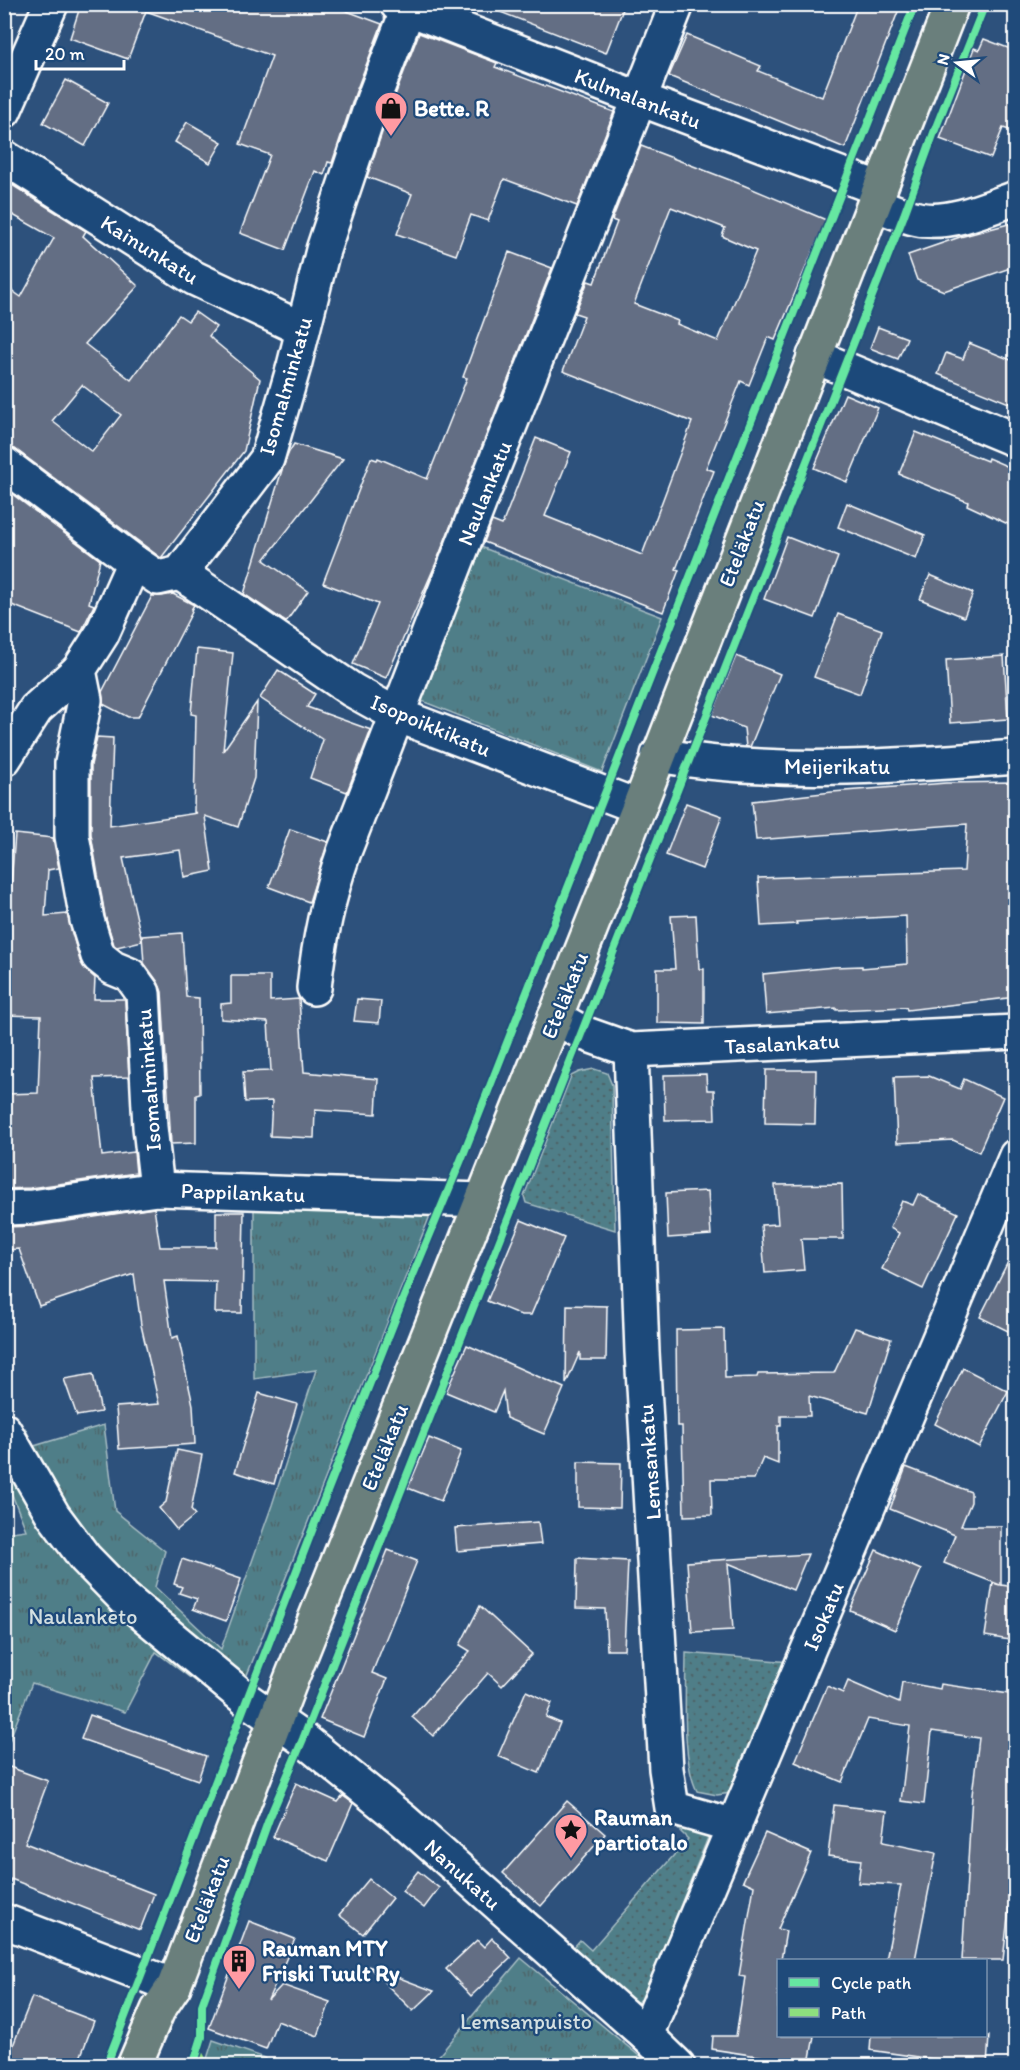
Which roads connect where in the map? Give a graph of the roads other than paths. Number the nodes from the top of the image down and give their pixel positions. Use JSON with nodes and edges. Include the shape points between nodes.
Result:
{"nodes":[{"id":1,"x":51,"y":4,"type":"edge"},
{"id":2,"x":677,"y":4,"type":"edge"},
{"id":3,"x":952,"y":4,"type":"edge"},
{"id":4,"x":403,"y":7,"type":"edge"},
{"id":5,"x":640,"y":99,"type":"junction"},
{"id":6,"x":4,"y":111,"type":"edge"},
{"id":7,"x":4,"y":157,"type":"edge"},
{"id":8,"x":877,"y":196,"type":"junction"},
{"id":9,"x":1016,"y":198,"type":"edge"},
{"id":10,"x":302,"y":329,"type":"junction"},
{"id":11,"x":814,"y":356,"type":"junction"},
{"id":12,"x":1016,"y":440,"type":"edge"},
{"id":13,"x":4,"y":464,"type":"edge"},
{"id":14,"x":134,"y":562,"type":"junction"},
{"id":15,"x":180,"y":573,"type":"junction"},
{"id":16,"x":79,"y":670,"type":"junction"},
{"id":17,"x":397,"y":716,"type":"junction"},
{"id":18,"x":658,"y":755,"type":"junction"},
{"id":19,"x":1016,"y":757,"type":"edge"},
{"id":20,"x":4,"y":759,"type":"edge"},
{"id":21,"x":639,"y":807,"type":"junction"},
{"id":22,"x":315,"y":988,"type":"dead end"},
{"id":23,"x":555,"y":1017,"type":"junction"},
{"id":24,"x":1016,"y":1032,"type":"edge"},
{"id":25,"x":631,"y":1050,"type":"junction"},
{"id":26,"x":1016,"y":1156,"type":"edge"},
{"id":27,"x":157,"y":1189,"type":"junction"},
{"id":28,"x":1009,"y":1195,"type":"edge"},
{"id":29,"x":482,"y":1200,"type":"junction"},
{"id":30,"x":4,"y":1208,"type":"edge"},
{"id":31,"x":4,"y":1430,"type":"edge"},
{"id":32,"x":275,"y":1720,"type":"junction"},
{"id":33,"x":735,"y":1826,"type":"junction"},
{"id":34,"x":4,"y":1921,"type":"edge"},
{"id":35,"x":174,"y":1986,"type":"junction"},
{"id":36,"x":646,"y":2035,"type":"junction"},
{"id":37,"x":134,"y":2066,"type":"edge"},
{"id":38,"x":159,"y":2066,"type":"edge"},
{"id":39,"x":678,"y":2066,"type":"edge"}],
"edges":[{"from":1,"to":6,"type":"street"},
{"from":2,"to":5,"type":"street","name":"Naulankatu"},
{"from":3,"to":8,"type":"main road","name":"Eteläkatu"},
{"from":4,"to":5,"type":"street","name":"Kulmalankatu"},
{"from":4,"to":10,"type":"street","name":"Isomalminkatu","via":[[323,250]]},
{"from":5,"to":8,"type":"street","name":"Kulmalankatu"},
{"from":5,"to":17,"type":"street","name":"Naulankatu"},
{"from":7,"to":10,"type":"street","name":"Kainunkatu","via":[[194,278]]},
{"from":8,"to":9,"type":"street","name":"Kulmalankatu","via":[[923,220],[965,215]]},
{"from":8,"to":11,"type":"main road","name":"Eteläkatu"},
{"from":10,"to":15,"type":"street","name":"Isomalminkatu","via":[[267,459]]},
{"from":11,"to":12,"type":"street"},
{"from":11,"to":18,"type":"main road","name":"Eteläkatu"},
{"from":13,"to":14,"type":"street"},
{"from":14,"to":15,"type":"street","via":[[158,578]]},
{"from":14,"to":16,"type":"street","via":[[102,634]]},
{"from":15,"to":17,"type":"street","name":"Isopoikkikatu","via":[[351,690]]},
{"from":16,"to":20,"type":"street","via":[[36,709]]},
{"from":16,"to":27,"type":"street","name":"Isomalminkatu","via":[[85,700],[72,763],[72,836],[87,920],[98,956],[130,975],[142,993]]},
{"from":17,"to":21,"type":"street","name":"Isopoikkikatu"},
{"from":17,"to":22,"type":"street","name":"Naulankatu","via":[[330,891]]},
{"from":18,"to":19,"type":"street","name":"Meijerikatu","via":[[745,766],[893,766]]},
{"from":18,"to":21,"type":"main road","name":"Eteläkatu"},
{"from":21,"to":23,"type":"main road","name":"Eteläkatu"},
{"from":23,"to":25,"type":"street","name":"Tasalankatu","via":[[583,1033]]},
{"from":23,"to":29,"type":"main road","name":"Eteläkatu"},
{"from":24,"to":25,"type":"street","name":"Tasalankatu"},
{"from":25,"to":33,"type":"street","name":"Lemsankatu","via":[[642,1352],[666,1769],[672,1808]]},
{"from":26,"to":28,"type":"street","name":"Isokatu"},
{"from":27,"to":29,"type":"street","name":"Pappilankatu"},
{"from":27,"to":30,"type":"street","name":"Pappilankatu"},
{"from":28,"to":33,"type":"street","name":"Isokatu"},
{"from":29,"to":32,"type":"main road","name":"Eteläkatu"},
{"from":31,"to":32,"type":"street","name":"Nanukatu","via":[[53,1515],[85,1558],[172,1640]]},
{"from":32,"to":35,"type":"main road","name":"Eteläkatu"},
{"from":32,"to":36,"type":"street","name":"Nanukatu","via":[[403,1820]]},
{"from":33,"to":36,"type":"street","name":"Isokatu"},
{"from":34,"to":35,"type":"street"},
{"from":35,"to":37,"type":"main road","name":"Eteläkatu","via":[[158,2010]]},
{"from":35,"to":38,"type":"main road","name":"Eteläkatu","via":[[172,2013]]},
{"from":36,"to":39,"type":"street"}]}
